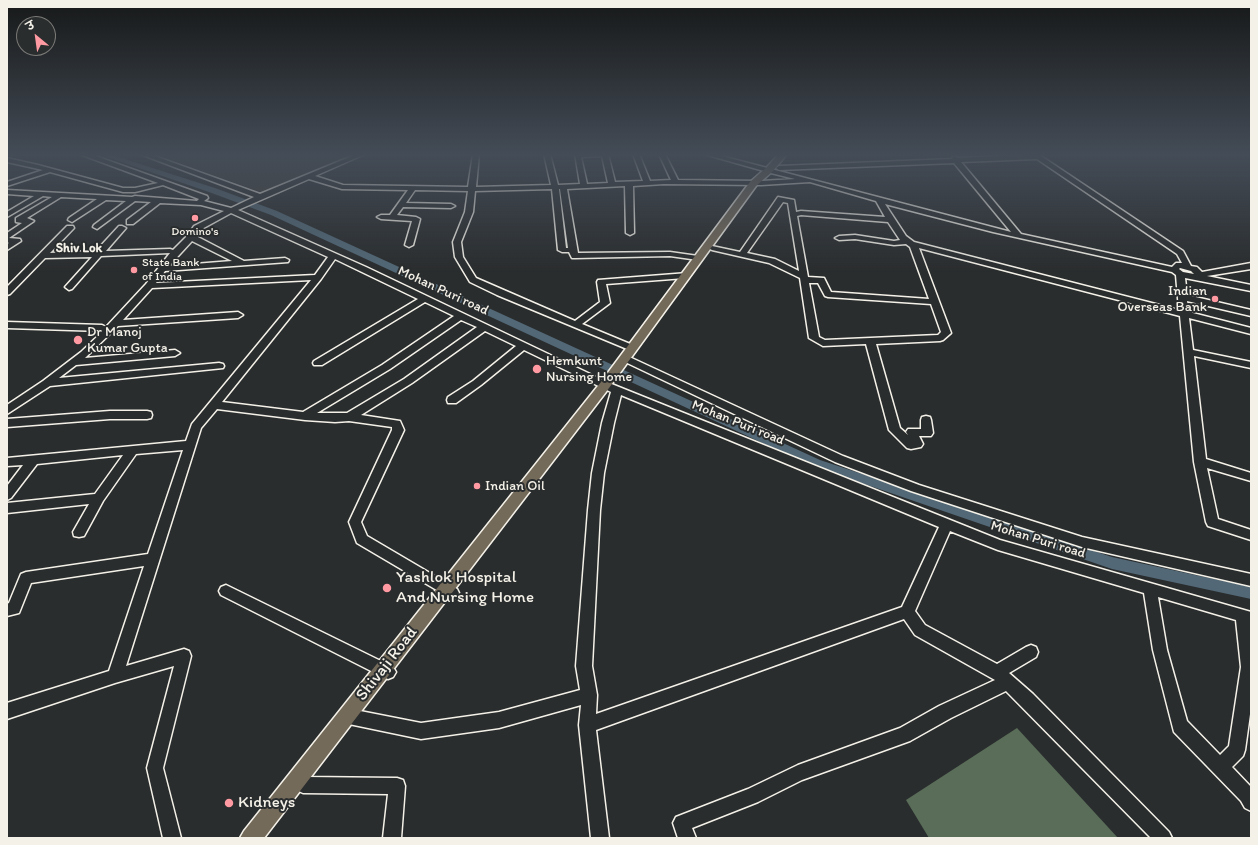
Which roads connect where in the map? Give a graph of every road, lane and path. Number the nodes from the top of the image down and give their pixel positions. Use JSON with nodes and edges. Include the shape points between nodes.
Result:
{"nodes":[{"id":1,"x":23,"y":193,"type":"edge"},
{"id":2,"x":143,"y":193,"type":"edge"},
{"id":3,"x":192,"y":193,"type":"edge"},
{"id":4,"x":242,"y":193,"type":"edge"},
{"id":5,"x":270,"y":193,"type":"edge"},
{"id":6,"x":410,"y":193,"type":"edge"},
{"id":7,"x":471,"y":193,"type":"edge"},
{"id":8,"x":556,"y":193,"type":"edge"},
{"id":9,"x":564,"y":193,"type":"edge"},
{"id":10,"x":629,"y":193,"type":"edge"},
{"id":11,"x":749,"y":193,"type":"edge"},
{"id":12,"x":750,"y":193,"type":"edge"},
{"id":13,"x":857,"y":193,"type":"edge"},
{"id":14,"x":984,"y":193,"type":"edge"},
{"id":15,"x":1092,"y":193,"type":"edge"},
{"id":16,"x":42,"y":194,"type":"junction"},
{"id":17,"x":60,"y":195,"type":"junction"},
{"id":18,"x":104,"y":198,"type":"junction"},
{"id":19,"x":132,"y":199,"type":"junction"},
{"id":20,"x":256,"y":199,"type":"junction"},
{"id":21,"x":880,"y":200,"type":"junction"},
{"id":22,"x":158,"y":201,"type":"junction"},
{"id":23,"x":402,"y":204,"type":"junction"},
{"id":24,"x":451,"y":206,"type":"dead end"},
{"id":25,"x":231,"y":210,"type":"junction"},
{"id":26,"x":202,"y":211,"type":"junction"},
{"id":27,"x":7,"y":215,"type":"edge"},
{"id":28,"x":794,"y":215,"type":"junction"},
{"id":29,"x":381,"y":217,"type":"dead end"},
{"id":30,"x":392,"y":218,"type":"junction"},
{"id":31,"x":72,"y":220,"type":"dead end"},
{"id":32,"x":890,"y":220,"type":"junction"},
{"id":33,"x":130,"y":222,"type":"dead end"},
{"id":34,"x":97,"y":226,"type":"dead end"},
{"id":35,"x":70,"y":228,"type":"dead end"},
{"id":36,"x":122,"y":228,"type":"dead end"},
{"id":37,"x":630,"y":233,"type":"dead end"},
{"id":38,"x":192,"y":235,"type":"junction"},
{"id":39,"x":7,"y":236,"type":"edge"},
{"id":40,"x":1019,"y":236,"type":"junction"},
{"id":41,"x":839,"y":238,"type":"dead end"},
{"id":42,"x":7,"y":240,"type":"edge"},
{"id":43,"x":909,"y":242,"type":"junction"},
{"id":44,"x":408,"y":245,"type":"dead end"},
{"id":45,"x":7,"y":248,"type":"edge"},
{"id":46,"x":712,"y":248,"type":"junction"},
{"id":47,"x":572,"y":250,"type":"junction"},
{"id":48,"x":170,"y":251,"type":"junction"},
{"id":49,"x":99,"y":254,"type":"junction"},
{"id":50,"x":742,"y":255,"type":"junction"},
{"id":51,"x":44,"y":256,"type":"junction"},
{"id":52,"x":333,"y":256,"type":"junction"},
{"id":53,"x":698,"y":258,"type":"junction"},
{"id":54,"x":285,"y":260,"type":"dead end"},
{"id":55,"x":242,"y":263,"type":"junction"},
{"id":56,"x":1251,"y":266,"type":"edge"},
{"id":57,"x":1188,"y":267,"type":"junction"},
{"id":58,"x":163,"y":269,"type":"junction"},
{"id":59,"x":1178,"y":272,"type":"junction"},
{"id":60,"x":685,"y":275,"type":"junction"},
{"id":61,"x":1199,"y":276,"type":"junction"},
{"id":62,"x":318,"y":278,"type":"junction"},
{"id":63,"x":804,"y":278,"type":"junction"},
{"id":64,"x":149,"y":286,"type":"junction"},
{"id":65,"x":70,"y":287,"type":"dead end"},
{"id":66,"x":1251,"y":288,"type":"edge"},
{"id":67,"x":7,"y":292,"type":"edge"},
{"id":68,"x":1183,"y":297,"type":"junction"},
{"id":69,"x":424,"y":299,"type":"junction"},
{"id":70,"x":935,"y":302,"type":"junction"},
{"id":71,"x":1251,"y":313,"type":"edge"},
{"id":72,"x":1185,"y":314,"type":"junction"},
{"id":73,"x":238,"y":315,"type":"dead end"},
{"id":74,"x":460,"y":316,"type":"junction"},
{"id":75,"x":655,"y":320,"type":"junction"},
{"id":76,"x":116,"y":323,"type":"junction"},
{"id":77,"x":576,"y":324,"type":"junction"},
{"id":78,"x":7,"y":325,"type":"edge"},
{"id":79,"x":484,"y":327,"type":"junction"},
{"id":80,"x":102,"y":328,"type":"junction"},
{"id":81,"x":1251,"y":331,"type":"edge"},
{"id":82,"x":870,"y":341,"type":"junction"},
{"id":83,"x":523,"y":346,"type":"junction"},
{"id":84,"x":632,"y":348,"type":"junction"},
{"id":85,"x":1189,"y":352,"type":"junction"},
{"id":86,"x":175,"y":353,"type":"dead end"},
{"id":87,"x":626,"y":360,"type":"junction"},
{"id":88,"x":73,"y":362,"type":"junction"},
{"id":89,"x":318,"y":363,"type":"dead end"},
{"id":90,"x":1251,"y":365,"type":"edge"},
{"id":91,"x":219,"y":366,"type":"dead end"},
{"id":92,"x":47,"y":383,"type":"junction"},
{"id":93,"x":612,"y":384,"type":"junction"},
{"id":94,"x":452,"y":400,"type":"dead end"},
{"id":95,"x":7,"y":402,"type":"edge"},
{"id":96,"x":216,"y":405,"type":"junction"},
{"id":97,"x":7,"y":410,"type":"edge"},
{"id":98,"x":147,"y":415,"type":"dead end"},
{"id":99,"x":306,"y":416,"type":"junction"},
{"id":100,"x":349,"y":417,"type":"junction"},
{"id":101,"x":926,"y":420,"type":"dead end"},
{"id":102,"x":7,"y":423,"type":"edge"},
{"id":103,"x":192,"y":445,"type":"junction"},
{"id":104,"x":133,"y":450,"type":"junction"},
{"id":105,"x":33,"y":460,"type":"junction"},
{"id":106,"x":7,"y":462,"type":"edge"},
{"id":107,"x":1200,"y":462,"type":"junction"},
{"id":108,"x":1251,"y":477,"type":"edge"},
{"id":109,"x":7,"y":495,"type":"edge"},
{"id":110,"x":99,"y":498,"type":"junction"},
{"id":111,"x":7,"y":508,"type":"edge"},
{"id":112,"x":947,"y":524,"type":"junction"},
{"id":113,"x":79,"y":532,"type":"dead end"},
{"id":114,"x":1251,"y":535,"type":"edge"},
{"id":115,"x":153,"y":559,"type":"junction"},
{"id":116,"x":1251,"y":580,"type":"edge"},
{"id":117,"x":1150,"y":589,"type":"junction"},
{"id":118,"x":226,"y":591,"type":"dead end"},
{"id":119,"x":448,"y":591,"type":"junction"},
{"id":120,"x":7,"y":610,"type":"edge"},
{"id":121,"x":907,"y":612,"type":"junction"},
{"id":122,"x":1246,"y":617,"type":"edge"},
{"id":123,"x":1031,"y":652,"type":"dead end"},
{"id":124,"x":387,"y":671,"type":"junction"},
{"id":125,"x":115,"y":676,"type":"junction"},
{"id":126,"x":1003,"y":677,"type":"junction"},
{"id":127,"x":589,"y":695,"type":"junction"},
{"id":128,"x":7,"y":711,"type":"edge"},
{"id":129,"x":355,"y":718,"type":"junction"},
{"id":130,"x":587,"y":725,"type":"junction"},
{"id":131,"x":1220,"y":767,"type":"junction"},
{"id":132,"x":299,"y":783,"type":"junction"},
{"id":133,"x":1251,"y":802,"type":"edge"},
{"id":134,"x":172,"y":838,"type":"edge"},
{"id":135,"x":251,"y":838,"type":"edge"},
{"id":136,"x":263,"y":838,"type":"edge"},
{"id":137,"x":392,"y":838,"type":"edge"},
{"id":138,"x":600,"y":838,"type":"edge"},
{"id":139,"x":687,"y":838,"type":"edge"},
{"id":140,"x":1163,"y":838,"type":"edge"}],
"edges":[{"from":1,"to":16,"type":"street","name":"Mohan Puri road"},
{"from":2,"to":19,"type":"street"},
{"from":3,"to":26,"type":"street","via":[[204,198]]},
{"from":4,"to":20,"type":"street"},
{"from":5,"to":20,"type":"street"},
{"from":6,"to":23,"type":"street"},
{"from":7,"to":77,"type":"street","via":[[469,212],[457,242],[459,257],[473,280]]},
{"from":8,"to":47,"type":"street","via":[[562,250]]},
{"from":9,"to":47,"type":"street"},
{"from":10,"to":37,"type":"street"},
{"from":11,"to":53,"type":"main road"},
{"from":12,"to":46,"type":"main road"},
{"from":13,"to":21,"type":"street"},
{"from":14,"to":40,"type":"street"},
{"from":15,"to":57,"type":"street","via":[[1180,253]]},
{"from":16,"to":17,"type":"street","name":"Mohan Puri road"},
{"from":16,"to":27,"type":"street"},
{"from":17,"to":18,"type":"street","name":"Mohan Puri road"},
{"from":17,"to":39,"type":"street","via":[[19,220],[30,221]]},
{"from":18,"to":19,"type":"street","name":"Mohan Puri road"},
{"from":18,"to":31,"type":"street"},
{"from":19,"to":22,"type":"street","name":"Mohan Puri road"},
{"from":19,"to":34,"type":"street"},
{"from":20,"to":25,"type":"street"},
{"from":21,"to":32,"type":"street"},
{"from":21,"to":40,"type":"street"},
{"from":22,"to":26,"type":"street","name":"Mohan Puri road"},
{"from":22,"to":33,"type":"street"},
{"from":23,"to":24,"type":"street"},
{"from":23,"to":30,"type":"street"},
{"from":25,"to":26,"type":"street"},
{"from":25,"to":26,"type":"street","name":"Mohan Puri road"},
{"from":25,"to":52,"type":"street","name":"Mohan Puri road"},
{"from":26,"to":38,"type":"street"},
{"from":28,"to":32,"type":"street","via":[[801,213]]},
{"from":28,"to":50,"type":"street","via":[[791,202],[781,199]]},
{"from":28,"to":63,"type":"street"},
{"from":29,"to":30,"type":"street"},
{"from":30,"to":44,"type":"street","via":[[416,219]]},
{"from":32,"to":43,"type":"street"},
{"from":35,"to":51,"type":"street"},
{"from":36,"to":49,"type":"street"},
{"from":38,"to":48,"type":"street","via":[[184,236]]},
{"from":38,"to":55,"type":"street"},
{"from":38,"to":58,"type":"street"},
{"from":40,"to":59,"type":"street"},
{"from":41,"to":43,"type":"street"},
{"from":42,"to":45,"type":"street","via":[[17,241]]},
{"from":43,"to":70,"type":"street","via":[[914,246]]},
{"from":43,"to":72,"type":"street"},
{"from":46,"to":50,"type":"street"},
{"from":46,"to":75,"type":"main road"},
{"from":47,"to":53,"type":"street","via":[[575,256],[670,254]]},
{"from":48,"to":49,"type":"street"},
{"from":48,"to":80,"type":"street"},
{"from":49,"to":51,"type":"street"},
{"from":49,"to":65,"type":"street"},
{"from":50,"to":63,"type":"street","via":[[772,261]]},
{"from":51,"to":67,"type":"street"},
{"from":52,"to":62,"type":"street"},
{"from":52,"to":69,"type":"street","name":"Mohan Puri road"},
{"from":53,"to":60,"type":"main road"},
{"from":54,"to":55,"type":"street"},
{"from":55,"to":58,"type":"street"},
{"from":56,"to":61,"type":"street"},
{"from":57,"to":59,"type":"street","via":[[1176,266],[1174,268]]},
{"from":57,"to":61,"type":"street","via":[[1197,270]]},
{"from":58,"to":64,"type":"street"},
{"from":59,"to":61,"type":"street","via":[[1189,277]]},
{"from":59,"to":68,"type":"street"},
{"from":60,"to":75,"type":"main road"},
{"from":60,"to":77,"type":"street","via":[[602,282],[606,303]]},
{"from":61,"to":66,"type":"street"},
{"from":62,"to":64,"type":"street"},
{"from":62,"to":96,"type":"street","via":[[248,361]]},
{"from":63,"to":70,"type":"street","via":[[821,280],[828,294]]},
{"from":63,"to":82,"type":"street","via":[[814,338],[823,343]]},
{"from":64,"to":76,"type":"street"},
{"from":68,"to":71,"type":"street"},
{"from":68,"to":72,"type":"street"},
{"from":69,"to":74,"type":"street","name":"Mohan Puri road"},
{"from":69,"to":89,"type":"street"},
{"from":70,"to":82,"type":"street","via":[[946,333],[940,338]]},
{"from":72,"to":81,"type":"street"},
{"from":72,"to":85,"type":"street"},
{"from":73,"to":76,"type":"street"},
{"from":74,"to":79,"type":"street","name":"Mohan Puri road"},
{"from":74,"to":99,"type":"street","via":[[386,368]]},
{"from":75,"to":84,"type":"main road"},
{"from":75,"to":87,"type":"main road"},
{"from":76,"to":88,"type":"street"},
{"from":77,"to":84,"type":"street"},
{"from":78,"to":80,"type":"street"},
{"from":79,"to":83,"type":"street","name":"Mohan Puri road"},
{"from":79,"to":100,"type":"street","via":[[408,381]]},
{"from":80,"to":95,"type":"street","via":[[79,350]]},
{"from":82,"to":101,"type":"street","via":[[895,430],[911,445],[917,444],[912,432],[928,433]]},
{"from":83,"to":93,"type":"street","name":"Mohan Puri road"},
{"from":83,"to":94,"type":"street"},
{"from":84,"to":87,"type":"main road"},
{"from":85,"to":90,"type":"street"},
{"from":85,"to":107,"type":"street"},
{"from":86,"to":88,"type":"street"},
{"from":87,"to":93,"type":"main road"},
{"from":87,"to":116,"type":"street","via":[[839,459],[915,488],[1082,542]]},
{"from":88,"to":92,"type":"street"},
{"from":91,"to":92,"type":"street"},
{"from":92,"to":97,"type":"street"},
{"from":93,"to":112,"type":"street","name":"Mohan Puri road"},
{"from":93,"to":119,"type":"main road"},
{"from":93,"to":127,"type":"street","via":[[594,510],[584,666]]},
{"from":96,"to":99,"type":"street"},
{"from":96,"to":103,"type":"street","via":[[196,427]]},
{"from":98,"to":102,"type":"street","via":[[110,415]]},
{"from":99,"to":100,"type":"street"},
{"from":100,"to":119,"type":"street","via":[[396,424],[398,430],[355,522],[362,539]]},
{"from":103,"to":104,"type":"street"},
{"from":103,"to":115,"type":"street"},
{"from":104,"to":105,"type":"street"},
{"from":104,"to":110,"type":"street"},
{"from":105,"to":106,"type":"street"},
{"from":105,"to":109,"type":"street"},
{"from":107,"to":108,"type":"street"},
{"from":107,"to":114,"type":"street","via":[[1212,522]]},
{"from":110,"to":111,"type":"street"},
{"from":110,"to":113,"type":"street"},
{"from":112,"to":117,"type":"street","name":"Mohan Puri road","via":[[998,545]]},
{"from":112,"to":121,"type":"street"},
{"from":115,"to":120,"type":"street","via":[[26,578],[14,609]]},
{"from":115,"to":125,"type":"street"},
{"from":117,"to":122,"type":"street","name":"Mohan Puri road"},
{"from":117,"to":131,"type":"street","via":[[1160,650],[1180,726]]},
{"from":118,"to":124,"type":"street"},
{"from":119,"to":124,"type":"main road"},
{"from":121,"to":126,"type":"street","via":[[920,630]]},
{"from":121,"to":130,"type":"street"},
{"from":122,"to":131,"type":"street","via":[[1249,667],[1237,750]]},
{"from":123,"to":126,"type":"street"},
{"from":124,"to":129,"type":"main road"},
{"from":124,"to":132,"type":"main road","name":"Shivaji Road"},
{"from":125,"to":128,"type":"street"},
{"from":125,"to":134,"type":"street","via":[[184,656],[155,768]]},
{"from":126,"to":139,"type":"street","via":[[904,735],[798,773],[752,796],[682,824]]},
{"from":126,"to":140,"type":"street"},
{"from":127,"to":129,"type":"street","via":[[498,720],[421,732]]},
{"from":127,"to":130,"type":"street"},
{"from":129,"to":132,"type":"main road"},
{"from":130,"to":138,"type":"street"},
{"from":131,"to":133,"type":"street"},
{"from":132,"to":135,"type":"main road","name":"Shivaji Road"},
{"from":132,"to":136,"type":"main road"},
{"from":132,"to":137,"type":"street","via":[[397,786]]}]}
